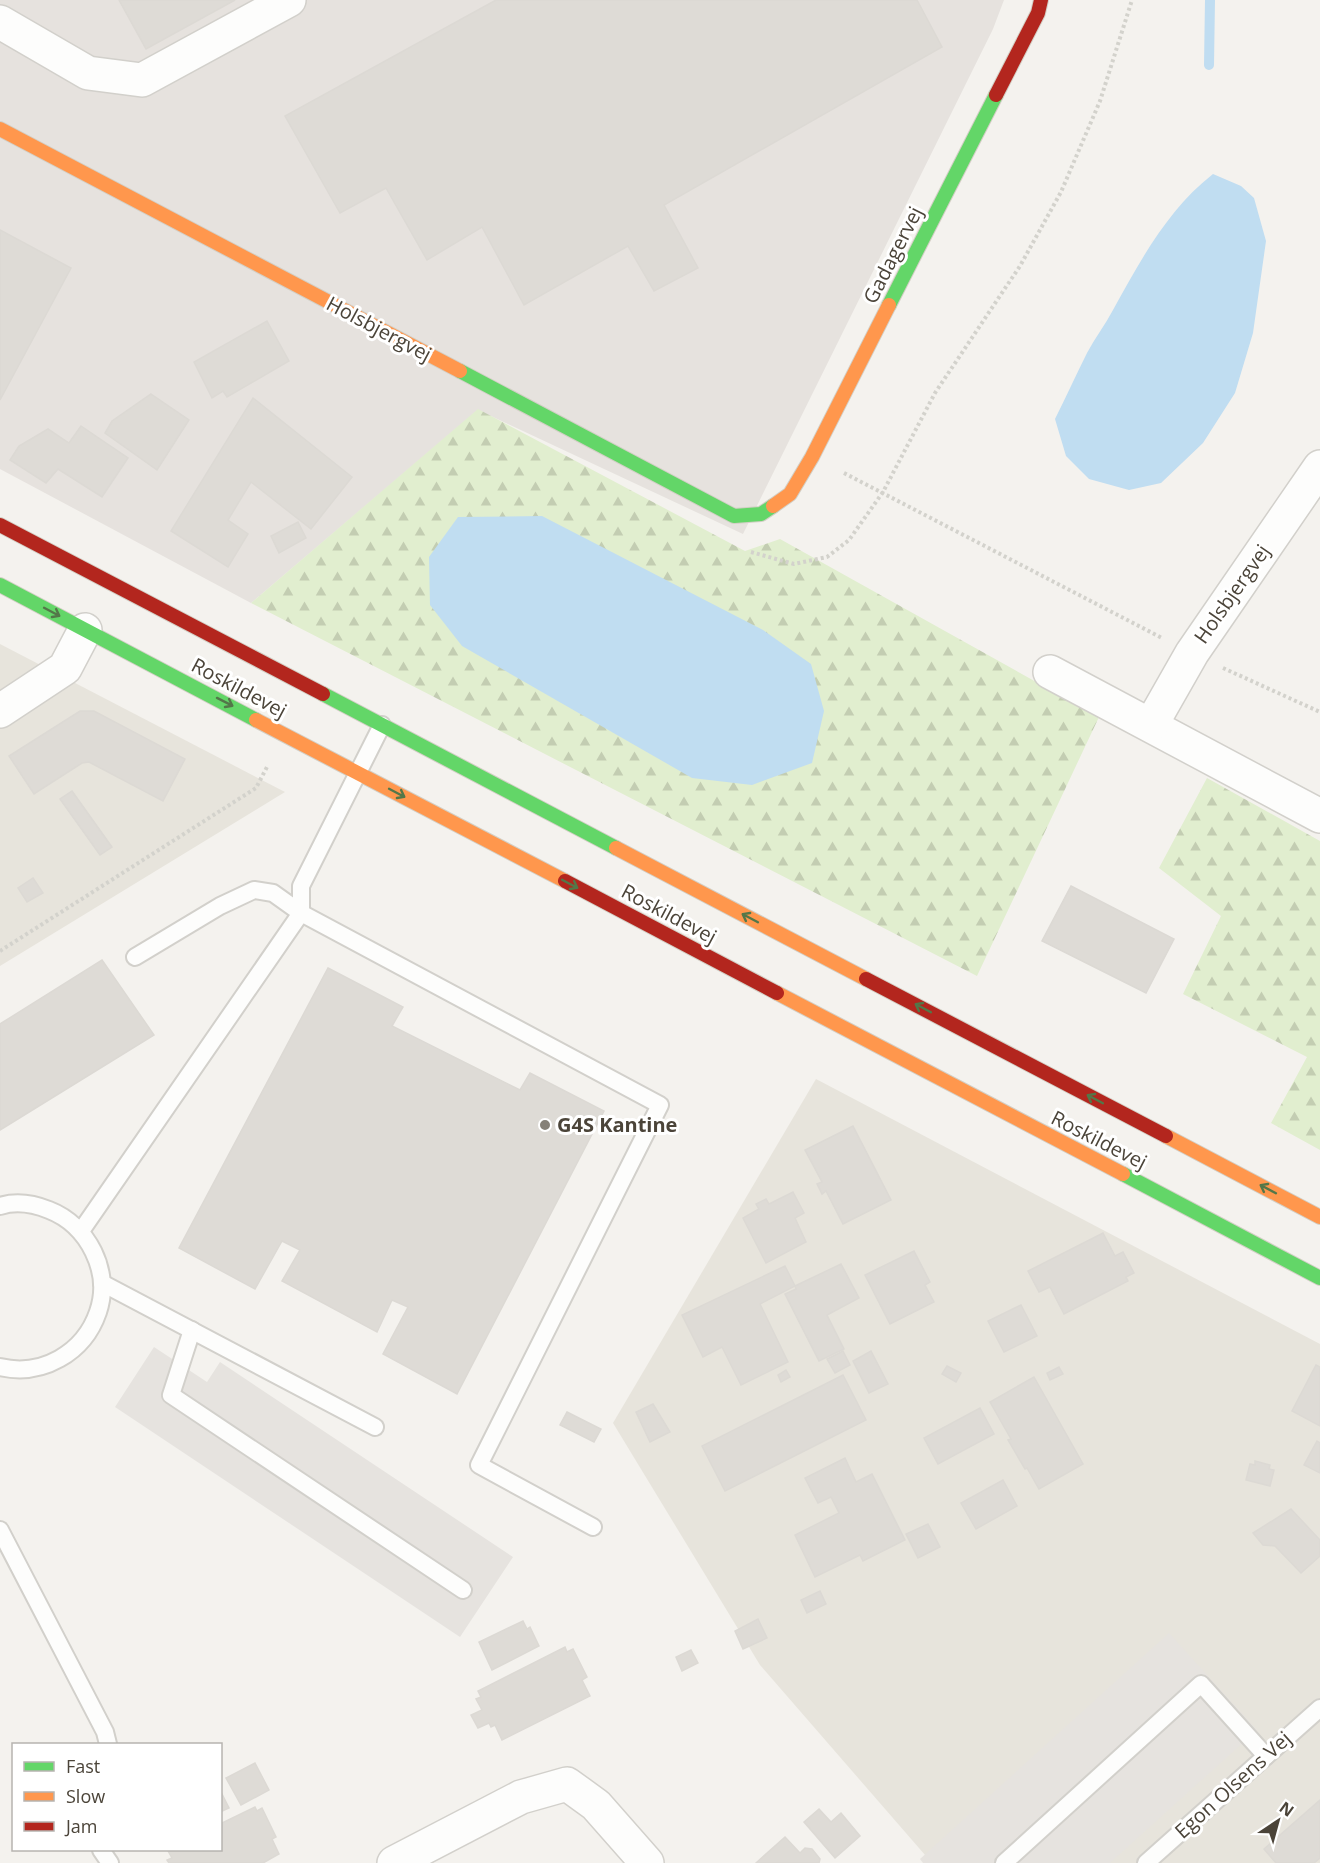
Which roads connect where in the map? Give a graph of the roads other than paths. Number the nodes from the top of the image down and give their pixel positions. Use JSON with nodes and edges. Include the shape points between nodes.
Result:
{"nodes":[{"id":1,"x":289,"y":0,"type":"edge"},
{"id":2,"x":1041,"y":0,"type":"edge"},
{"id":3,"x":0,"y":22,"type":"edge"},
{"id":4,"x":0,"y":129,"type":"edge"},
{"id":5,"x":1320,"y":467,"type":"edge"},
{"id":6,"x":761,"y":514,"type":"joint"},
{"id":7,"x":0,"y":525,"type":"edge"},
{"id":8,"x":0,"y":585,"type":"edge"},
{"id":9,"x":85,"y":630,"type":"junction"},
{"id":10,"x":1050,"y":672,"type":"dead end"},
{"id":11,"x":0,"y":711,"type":"edge"},
{"id":12,"x":382,"y":725,"type":"junction"},
{"id":13,"x":1151,"y":725,"type":"junction"},
{"id":14,"x":358,"y":773,"type":"junction"},
{"id":15,"x":1320,"y":816,"type":"edge"},
{"id":16,"x":302,"y":913,"type":"junction"},
{"id":17,"x":135,"y":957,"type":"dead end"},
{"id":18,"x":0,"y":1206,"type":"edge"},
{"id":19,"x":1320,"y":1216,"type":"edge"},
{"id":20,"x":81,"y":1231,"type":"junction"},
{"id":21,"x":1320,"y":1278,"type":"edge"},
{"id":22,"x":102,"y":1283,"type":"junction"},
{"id":23,"x":192,"y":1330,"type":"junction"},
{"id":24,"x":0,"y":1367,"type":"edge"},
{"id":25,"x":375,"y":1427,"type":"dead end"},
{"id":26,"x":593,"y":1527,"type":"dead end"},
{"id":27,"x":0,"y":1530,"type":"edge"},
{"id":28,"x":464,"y":1590,"type":"dead end"},
{"id":29,"x":1320,"y":1708,"type":"edge"},
{"id":30,"x":108,"y":1743,"type":"edge"},
{"id":31,"x":1266,"y":1756,"type":"junction"},
{"id":32,"x":396,"y":1863,"type":"edge"},
{"id":33,"x":647,"y":1863,"type":"edge"},
{"id":34,"x":1004,"y":1863,"type":"edge"},
{"id":35,"x":1146,"y":1863,"type":"edge"}],
"edges":[{"from":1,"to":3,"type":"street","via":[[141,80],[88,73]]},
{"from":2,"to":6,"type":"main road","name":"Gadagervej","via":[[1038,13],[812,457],[790,494]]},
{"from":4,"to":6,"type":"main road","name":"Holsbjergvej","via":[[734,516]]},
{"from":5,"to":13,"type":"street","name":"Holsbjergvej","via":[[1191,653]]},
{"from":7,"to":12,"type":"main road","name":"Roskildevej"},
{"from":8,"to":9,"type":"main road","name":"Roskildevej","one_way":true},
{"from":9,"to":11,"type":"street","via":[[65,668]]},
{"from":9,"to":14,"type":"main road","name":"Roskildevej","one_way":true},
{"from":10,"to":13,"type":"street"},
{"from":12,"to":14,"type":"lane"},
{"from":19,"to":12,"type":"main road","name":"Roskildevej","one_way":true},
{"from":13,"to":15,"type":"street"},
{"from":14,"to":16,"type":"lane","via":[[301,886]]},
{"from":14,"to":21,"type":"main road","name":"Roskildevej","one_way":true},
{"from":16,"to":17,"type":"lane","via":[[273,893],[254,890]]},
{"from":16,"to":20,"type":"lane"},
{"from":16,"to":26,"type":"lane","via":[[660,1105],[478,1465]]},
{"from":18,"to":20,"type":"lane","via":[[34,1204],[60,1214]]},
{"from":20,"to":22,"type":"lane","via":[[96,1255]]},
{"from":22,"to":23,"type":"lane"},
{"from":22,"to":24,"type":"lane","via":[[99,1311],[86,1336],[66,1356],[41,1368]]},
{"from":23,"to":25,"type":"lane"},
{"from":23,"to":28,"type":"lane","via":[[171,1395]]},
{"from":27,"to":30,"type":"lane"},
{"from":29,"to":31,"type":"lane","name":"Egon Olsens Vej"},
{"from":31,"to":34,"type":"lane","via":[[1201,1684]]},
{"from":31,"to":35,"type":"lane","name":"Egon Olsens Vej"},
{"from":32,"to":33,"type":"street","via":[[521,1797],[567,1784],[596,1805]]}]}
